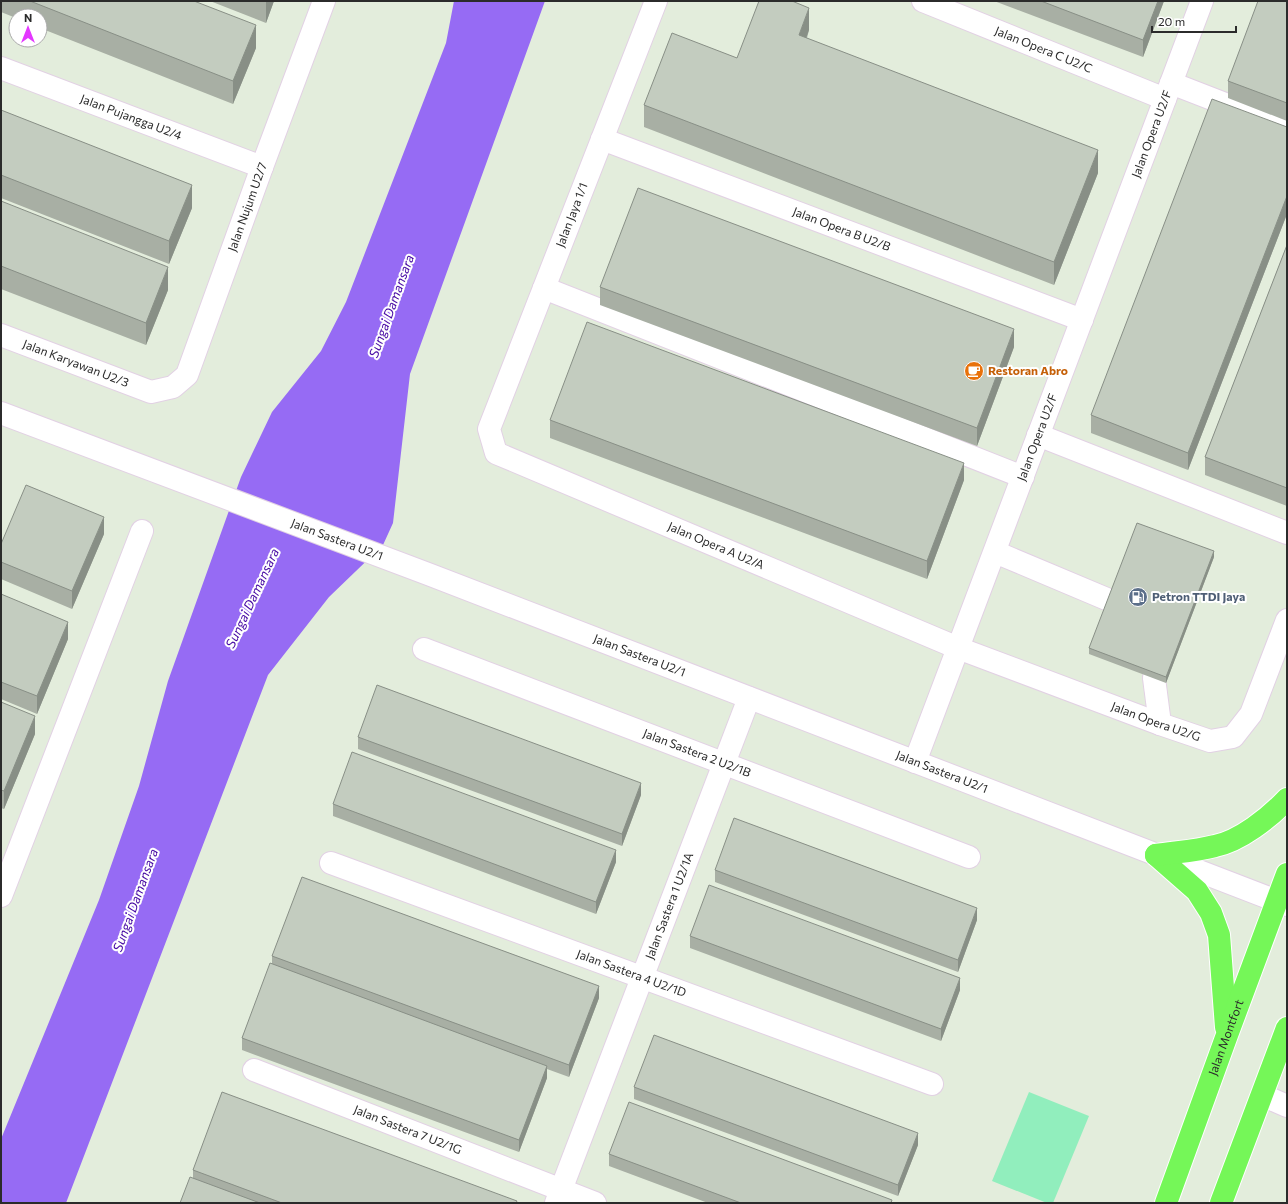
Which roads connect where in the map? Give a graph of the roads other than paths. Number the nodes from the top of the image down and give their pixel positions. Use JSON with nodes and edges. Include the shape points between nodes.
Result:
{"nodes":[{"id":1,"x":324,"y":1,"type":"edge"},
{"id":2,"x":656,"y":1,"type":"edge"},
{"id":3,"x":923,"y":1,"type":"edge"},
{"id":4,"x":1202,"y":1,"type":"edge"},
{"id":5,"x":1,"y":68,"type":"edge"},
{"id":6,"x":1168,"y":91,"type":"junction"},
{"id":7,"x":1287,"y":128,"type":"edge"},
{"id":8,"x":602,"y":139,"type":"junction"},
{"id":9,"x":262,"y":167,"type":"junction"},
{"id":10,"x":544,"y":288,"type":"junction"},
{"id":11,"x":1082,"y":320,"type":"junction"},
{"id":12,"x":1,"y":335,"type":"edge"},
{"id":13,"x":151,"y":392,"type":"joint"},
{"id":14,"x":1,"y":414,"type":"edge"},
{"id":15,"x":489,"y":429,"type":"joint"},
{"id":16,"x":1038,"y":435,"type":"junction"},
{"id":17,"x":1023,"y":477,"type":"junction"},
{"id":18,"x":142,"y":531,"type":"dead end"},
{"id":19,"x":1287,"y":533,"type":"edge"},
{"id":20,"x":995,"y":552,"type":"junction"},
{"id":21,"x":1109,"y":600,"type":"edge"},
{"id":22,"x":1287,"y":620,"type":"edge"},
{"id":23,"x":958,"y":648,"type":"junction"},
{"id":24,"x":424,"y":649,"type":"dead end"},
{"id":25,"x":1154,"y":678,"type":"edge"},
{"id":26,"x":749,"y":698,"type":"junction"},
{"id":27,"x":1160,"y":724,"type":"junction"},
{"id":28,"x":915,"y":762,"type":"junction"},
{"id":29,"x":724,"y":765,"type":"junction"},
{"id":30,"x":1287,"y":800,"type":"edge"},
{"id":31,"x":1156,"y":855,"type":"junction"},
{"id":32,"x":969,"y":857,"type":"dead end"},
{"id":33,"x":331,"y":863,"type":"dead end"},
{"id":34,"x":1287,"y":874,"type":"edge"},
{"id":35,"x":1,"y":896,"type":"edge"},
{"id":36,"x":1282,"y":903,"type":"edge"},
{"id":37,"x":643,"y":978,"type":"junction"},
{"id":38,"x":1287,"y":1028,"type":"edge"},
{"id":39,"x":1227,"y":1035,"type":"junction"},
{"id":40,"x":254,"y":1070,"type":"dead end"},
{"id":41,"x":932,"y":1084,"type":"dead end"},
{"id":42,"x":1262,"y":1095,"type":"junction"},
{"id":43,"x":1287,"y":1106,"type":"edge"},
{"id":44,"x":559,"y":1196,"type":"edge"},
{"id":45,"x":595,"y":1203,"type":"edge"},
{"id":46,"x":1166,"y":1203,"type":"edge"},
{"id":47,"x":1221,"y":1203,"type":"edge"}],
"edges":[{"from":1,"to":9,"type":"street","name":"Jalan Nujum U2/7"},
{"from":2,"to":8,"type":"street","name":"Jalan Jaya 1/1"},
{"from":3,"to":6,"type":"street","name":"Jalan Opera C U2/C"},
{"from":4,"to":6,"type":"street","name":"Jalan Opera U2/F"},
{"from":5,"to":9,"type":"street","name":"Jalan Pujangga U2/4"},
{"from":6,"to":7,"type":"street","name":"Jalan Opera C U2/C"},
{"from":6,"to":11,"type":"street","name":"Jalan Opera U2/F"},
{"from":8,"to":10,"type":"street","name":"Jalan Jaya 1/1"},
{"from":8,"to":11,"type":"street","name":"Jalan Opera B U2/B"},
{"from":9,"to":13,"type":"street","name":"Jalan Nujum U2/7","via":[[187,376],[173,387]]},
{"from":10,"to":15,"type":"street","name":"Jalan Jaya 1/1"},
{"from":10,"to":17,"type":"street"},
{"from":11,"to":16,"type":"street","name":"Jalan Opera U2/F"},
{"from":12,"to":13,"type":"street","name":"Jalan Karyawan U2/3"},
{"from":14,"to":26,"type":"street","name":"Jalan Sastera U2/1"},
{"from":15,"to":23,"type":"street","name":"Jalan Opera A U2/A","via":[[496,453]]},
{"from":16,"to":17,"type":"street","name":"Jalan Opera U2/F"},
{"from":16,"to":19,"type":"street"},
{"from":17,"to":20,"type":"street","name":"Jalan Opera U2/F"},
{"from":18,"to":35,"type":"street"},
{"from":20,"to":21,"type":"street"},
{"from":20,"to":23,"type":"street","name":"Jalan Opera U2/F"},
{"from":22,"to":27,"type":"street","name":"Jalan Opera U2/G","via":[[1251,714],[1233,737],[1210,741]]},
{"from":23,"to":27,"type":"street","name":"Jalan Opera U2/G"},
{"from":23,"to":28,"type":"street","name":"Jalan Opera U2/F"},
{"from":24,"to":29,"type":"street","name":"Jalan Sastera 2 U2/1B"},
{"from":25,"to":27,"type":"street"},
{"from":26,"to":28,"type":"street","name":"Jalan Sastera U2/1"},
{"from":26,"to":29,"type":"street","name":"Jalan Sastera 1 U2/1A"},
{"from":28,"to":31,"type":"street","name":"Jalan Sastera U2/1"},
{"from":29,"to":32,"type":"street","name":"Jalan Sastera 2 U2/1B"},
{"from":29,"to":37,"type":"street","name":"Jalan Sastera 1 U2/1A"},
{"from":30,"to":31,"type":"main road","via":[[1243,835],[1216,846]]},
{"from":31,"to":36,"type":"street","name":"Jalan Sastera U2/1"},
{"from":31,"to":39,"type":"main road","via":[[1197,891],[1211,913],[1219,935]]},
{"from":33,"to":37,"type":"street","name":"Jalan Sastera 4 U2/1D"},
{"from":34,"to":36,"type":"main road","name":"Jalan Montfort"},
{"from":36,"to":39,"type":"main road","name":"Jalan Montfort"},
{"from":37,"to":41,"type":"street","name":"Jalan Sastera 4 U2/1D"},
{"from":37,"to":44,"type":"street","name":"Jalan Sastera 1 U2/1A"},
{"from":38,"to":42,"type":"main road"},
{"from":39,"to":46,"type":"main road","name":"Jalan Montfort"},
{"from":40,"to":44,"type":"street","name":"Jalan Sastera 7 U2/1G"},
{"from":42,"to":43,"type":"street"},
{"from":42,"to":47,"type":"main road"},
{"from":44,"to":45,"type":"street","name":"Jalan Sastera 7 U2/1G"}]}
